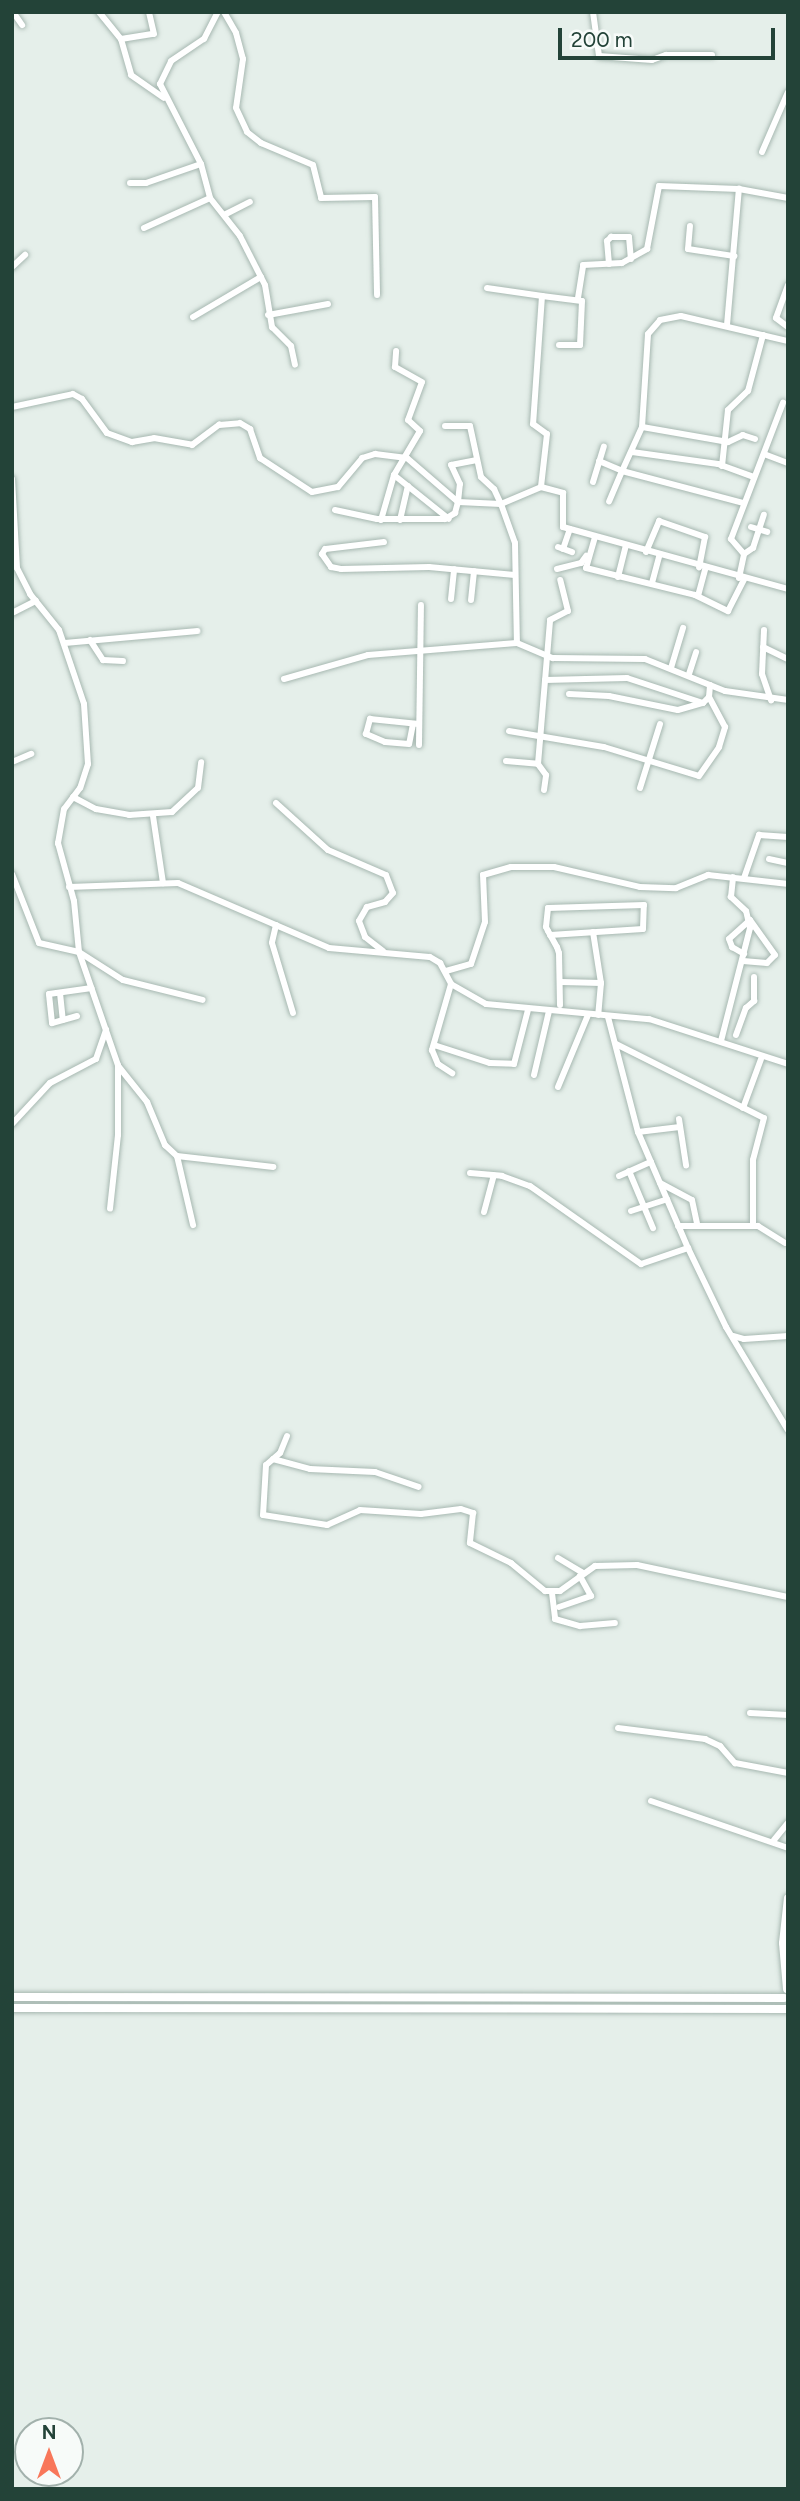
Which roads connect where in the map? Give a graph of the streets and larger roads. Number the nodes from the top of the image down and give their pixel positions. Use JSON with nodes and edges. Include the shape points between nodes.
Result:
{"nodes":[{"id":1,"x":13,"y":12,"type":"edge"},
{"id":2,"x":99,"y":12,"type":"edge"},
{"id":3,"x":149,"y":12,"type":"edge"},
{"id":4,"x":218,"y":12,"type":"edge"},
{"id":5,"x":224,"y":12,"type":"edge"},
{"id":6,"x":593,"y":12,"type":"edge"},
{"id":7,"x":22,"y":25,"type":"dead end"},
{"id":8,"x":121,"y":39,"type":"junction"},
{"id":9,"x":712,"y":55,"type":"dead end"},
{"id":10,"x":788,"y":92,"type":"edge"},
{"id":11,"x":164,"y":98,"type":"junction"},
{"id":12,"x":762,"y":152,"type":"dead end"},
{"id":13,"x":201,"y":164,"type":"junction"},
{"id":14,"x":130,"y":183,"type":"dead end"},
{"id":15,"x":739,"y":189,"type":"junction"},
{"id":16,"x":210,"y":198,"type":"junction"},
{"id":17,"x":788,"y":198,"type":"edge"},
{"id":18,"x":250,"y":202,"type":"dead end"},
{"id":19,"x":224,"y":215,"type":"junction"},
{"id":20,"x":690,"y":226,"type":"dead end"},
{"id":21,"x":144,"y":228,"type":"dead end"},
{"id":22,"x":25,"y":255,"type":"dead end"},
{"id":23,"x":734,"y":256,"type":"junction"},
{"id":24,"x":631,"y":260,"type":"junction"},
{"id":25,"x":609,"y":264,"type":"junction"},
{"id":26,"x":12,"y":267,"type":"edge"},
{"id":27,"x":261,"y":277,"type":"junction"},
{"id":28,"x":788,"y":285,"type":"edge"},
{"id":29,"x":487,"y":288,"type":"dead end"},
{"id":30,"x":377,"y":295,"type":"dead end"},
{"id":31,"x":542,"y":296,"type":"junction"},
{"id":32,"x":578,"y":298,"type":"junction"},
{"id":33,"x":328,"y":304,"type":"dead end"},
{"id":34,"x":268,"y":315,"type":"junction"},
{"id":35,"x":193,"y":317,"type":"dead end"},
{"id":36,"x":727,"y":325,"type":"junction"},
{"id":37,"x":788,"y":327,"type":"edge"},
{"id":38,"x":763,"y":335,"type":"junction"},
{"id":39,"x":788,"y":341,"type":"edge"},
{"id":40,"x":559,"y":345,"type":"dead end"},
{"id":41,"x":396,"y":351,"type":"dead end"},
{"id":42,"x":295,"y":365,"type":"dead end"},
{"id":43,"x":783,"y":403,"type":"dead end"},
{"id":44,"x":12,"y":407,"type":"edge"},
{"id":45,"x":445,"y":426,"type":"dead end"},
{"id":46,"x":642,"y":427,"type":"junction"},
{"id":47,"x":755,"y":439,"type":"dead end"},
{"id":48,"x":728,"y":442,"type":"junction"},
{"id":49,"x":604,"y":447,"type":"dead end"},
{"id":50,"x":632,"y":452,"type":"junction"},
{"id":51,"x":764,"y":454,"type":"junction"},
{"id":52,"x":402,"y":457,"type":"junction"},
{"id":53,"x":477,"y":460,"type":"junction"},
{"id":54,"x":599,"y":461,"type":"junction"},
{"id":55,"x":788,"y":463,"type":"edge"},
{"id":56,"x":722,"y":466,"type":"junction"},
{"id":57,"x":622,"y":471,"type":"junction"},
{"id":58,"x":394,"y":475,"type":"junction"},
{"id":59,"x":753,"y":477,"type":"junction"},
{"id":60,"x":12,"y":479,"type":"edge"},
{"id":61,"x":593,"y":482,"type":"dead end"},
{"id":62,"x":408,"y":486,"type":"junction"},
{"id":63,"x":541,"y":487,"type":"junction"},
{"id":64,"x":609,"y":501,"type":"dead end"},
{"id":65,"x":458,"y":502,"type":"junction"},
{"id":66,"x":743,"y":503,"type":"junction"},
{"id":67,"x":501,"y":504,"type":"junction"},
{"id":68,"x":335,"y":510,"type":"dead end"},
{"id":69,"x":764,"y":515,"type":"dead end"},
{"id":70,"x":449,"y":519,"type":"junction"},
{"id":71,"x":381,"y":520,"type":"junction"},
{"id":72,"x":400,"y":520,"type":"junction"},
{"id":73,"x":751,"y":527,"type":"dead end"},
{"id":74,"x":570,"y":529,"type":"junction"},
{"id":75,"x":759,"y":529,"type":"junction"},
{"id":76,"x":767,"y":532,"type":"dead end"},
{"id":77,"x":593,"y":536,"type":"junction"},
{"id":78,"x":384,"y":542,"type":"dead end"},
{"id":79,"x":626,"y":546,"type":"junction"},
{"id":80,"x":572,"y":552,"type":"dead end"},
{"id":81,"x":646,"y":552,"type":"junction"},
{"id":82,"x":744,"y":554,"type":"junction"},
{"id":83,"x":659,"y":556,"type":"junction"},
{"id":84,"x":702,"y":568,"type":"junction"},
{"id":85,"x":454,"y":569,"type":"junction"},
{"id":86,"x":557,"y":569,"type":"dead end"},
{"id":87,"x":474,"y":571,"type":"junction"},
{"id":88,"x":515,"y":575,"type":"junction"},
{"id":89,"x":618,"y":577,"type":"junction"},
{"id":90,"x":741,"y":578,"type":"junction"},
{"id":91,"x":560,"y":580,"type":"dead end"},
{"id":92,"x":652,"y":583,"type":"junction"},
{"id":93,"x":788,"y":589,"type":"edge"},
{"id":94,"x":698,"y":596,"type":"junction"},
{"id":95,"x":451,"y":599,"type":"dead end"},
{"id":96,"x":36,"y":600,"type":"junction"},
{"id":97,"x":471,"y":600,"type":"dead end"},
{"id":98,"x":421,"y":605,"type":"dead end"},
{"id":99,"x":12,"y":613,"type":"edge"},
{"id":100,"x":683,"y":628,"type":"dead end"},
{"id":101,"x":764,"y":630,"type":"dead end"},
{"id":102,"x":198,"y":631,"type":"dead end"},
{"id":103,"x":90,"y":640,"type":"junction"},
{"id":104,"x":65,"y":643,"type":"junction"},
{"id":105,"x":517,"y":643,"type":"junction"},
{"id":106,"x":763,"y":647,"type":"junction"},
{"id":107,"x":420,"y":649,"type":"junction"},
{"id":108,"x":696,"y":652,"type":"dead end"},
{"id":109,"x":546,"y":654,"type":"junction"},
{"id":110,"x":788,"y":659,"type":"edge"},
{"id":111,"x":124,"y":661,"type":"dead end"},
{"id":112,"x":671,"y":668,"type":"junction"},
{"id":113,"x":689,"y":674,"type":"junction"},
{"id":114,"x":284,"y":679,"type":"dead end"},
{"id":115,"x":545,"y":680,"type":"junction"},
{"id":116,"x":710,"y":685,"type":"junction"},
{"id":117,"x":569,"y":694,"type":"dead end"},
{"id":118,"x":709,"y":697,"type":"junction"},
{"id":119,"x":771,"y":699,"type":"junction"},
{"id":120,"x":788,"y":701,"type":"edge"},
{"id":121,"x":702,"y":704,"type":"junction"},
{"id":122,"x":416,"y":724,"type":"junction"},
{"id":123,"x":660,"y":724,"type":"dead end"},
{"id":124,"x":509,"y":731,"type":"dead end"},
{"id":125,"x":541,"y":736,"type":"junction"},
{"id":126,"x":419,"y":746,"type":"dead end"},
{"id":127,"x":31,"y":754,"type":"dead end"},
{"id":128,"x":506,"y":761,"type":"dead end"},
{"id":129,"x":651,"y":761,"type":"junction"},
{"id":130,"x":12,"y":762,"type":"edge"},
{"id":131,"x":201,"y":762,"type":"dead end"},
{"id":132,"x":538,"y":764,"type":"junction"},
{"id":133,"x":640,"y":788,"type":"dead end"},
{"id":134,"x":544,"y":790,"type":"dead end"},
{"id":135,"x":74,"y":797,"type":"junction"},
{"id":136,"x":276,"y":803,"type":"dead end"},
{"id":137,"x":153,"y":816,"type":"junction"},
{"id":138,"x":788,"y":837,"type":"edge"},
{"id":139,"x":769,"y":859,"type":"dead end"},
{"id":140,"x":788,"y":863,"type":"edge"},
{"id":141,"x":12,"y":874,"type":"edge"},
{"id":142,"x":733,"y":877,"type":"junction"},
{"id":143,"x":744,"y":878,"type":"junction"},
{"id":144,"x":163,"y":883,"type":"junction"},
{"id":145,"x":788,"y":884,"type":"edge"},
{"id":146,"x":69,"y":887,"type":"junction"},
{"id":147,"x":750,"y":920,"type":"junction"},
{"id":148,"x":276,"y":925,"type":"junction"},
{"id":149,"x":593,"y":932,"type":"junction"},
{"id":150,"x":550,"y":935,"type":"junction"},
{"id":151,"x":79,"y":952,"type":"junction"},
{"id":152,"x":384,"y":952,"type":"junction"},
{"id":153,"x":744,"y":957,"type":"junction"},
{"id":154,"x":446,"y":971,"type":"junction"},
{"id":155,"x":754,"y":976,"type":"dead end"},
{"id":156,"x":561,"y":982,"type":"junction"},
{"id":157,"x":601,"y":983,"type":"junction"},
{"id":158,"x":451,"y":984,"type":"junction"},
{"id":159,"x":92,"y":988,"type":"junction"},
{"id":160,"x":61,"y":993,"type":"junction"},
{"id":161,"x":203,"y":1000,"type":"dead end"},
{"id":162,"x":559,"y":1005,"type":"dead end"},
{"id":163,"x":731,"y":1005,"type":"junction"},
{"id":164,"x":528,"y":1010,"type":"junction"},
{"id":165,"x":745,"y":1010,"type":"junction"},
{"id":166,"x":549,"y":1011,"type":"junction"},
{"id":167,"x":293,"y":1013,"type":"dead end"},
{"id":168,"x":588,"y":1015,"type":"junction"},
{"id":169,"x":598,"y":1015,"type":"junction"},
{"id":170,"x":78,"y":1016,"type":"dead end"},
{"id":171,"x":608,"y":1017,"type":"junction"},
{"id":172,"x":63,"y":1020,"type":"junction"},
{"id":173,"x":106,"y":1028,"type":"junction"},
{"id":174,"x":736,"y":1035,"type":"dead end"},
{"id":175,"x":720,"y":1041,"type":"junction"},
{"id":176,"x":615,"y":1044,"type":"junction"},
{"id":177,"x":434,"y":1045,"type":"junction"},
{"id":178,"x":761,"y":1059,"type":"junction"},
{"id":179,"x":788,"y":1064,"type":"edge"},
{"id":180,"x":118,"y":1065,"type":"junction"},
{"id":181,"x":452,"y":1073,"type":"dead end"},
{"id":182,"x":534,"y":1075,"type":"dead end"},
{"id":183,"x":558,"y":1087,"type":"dead end"},
{"id":184,"x":743,"y":1108,"type":"junction"},
{"id":185,"x":679,"y":1119,"type":"dead end"},
{"id":186,"x":12,"y":1124,"type":"edge"},
{"id":187,"x":680,"y":1127,"type":"junction"},
{"id":188,"x":638,"y":1132,"type":"junction"},
{"id":189,"x":177,"y":1156,"type":"junction"},
{"id":190,"x":651,"y":1162,"type":"junction"},
{"id":191,"x":686,"y":1165,"type":"dead end"},
{"id":192,"x":273,"y":1167,"type":"dead end"},
{"id":193,"x":629,"y":1171,"type":"junction"},
{"id":194,"x":470,"y":1173,"type":"dead end"},
{"id":195,"x":494,"y":1175,"type":"junction"},
{"id":196,"x":619,"y":1176,"type":"dead end"},
{"id":197,"x":660,"y":1183,"type":"junction"},
{"id":198,"x":667,"y":1199,"type":"junction"},
{"id":199,"x":644,"y":1206,"type":"junction"},
{"id":200,"x":110,"y":1209,"type":"dead end"},
{"id":201,"x":631,"y":1211,"type":"dead end"},
{"id":202,"x":484,"y":1212,"type":"dead end"},
{"id":203,"x":697,"y":1223,"type":"junction"},
{"id":204,"x":193,"y":1225,"type":"dead end"},
{"id":205,"x":678,"y":1226,"type":"junction"},
{"id":206,"x":753,"y":1226,"type":"junction"},
{"id":207,"x":653,"y":1228,"type":"dead end"},
{"id":208,"x":785,"y":1243,"type":"dead end"},
{"id":209,"x":688,"y":1248,"type":"junction"},
{"id":210,"x":732,"y":1335,"type":"junction"},
{"id":211,"x":788,"y":1336,"type":"edge"},
{"id":212,"x":788,"y":1430,"type":"edge"},
{"id":213,"x":287,"y":1436,"type":"dead end"},
{"id":214,"x":273,"y":1458,"type":"junction"},
{"id":215,"x":419,"y":1487,"type":"dead end"},
{"id":216,"x":558,"y":1558,"type":"dead end"},
{"id":217,"x":581,"y":1574,"type":"junction"},
{"id":218,"x":552,"y":1593,"type":"junction"},
{"id":219,"x":788,"y":1597,"type":"edge"},
{"id":220,"x":559,"y":1607,"type":"dead end"},
{"id":221,"x":615,"y":1623,"type":"dead end"},
{"id":222,"x":750,"y":1713,"type":"dead end"},
{"id":223,"x":788,"y":1715,"type":"edge"},
{"id":224,"x":618,"y":1728,"type":"dead end"},
{"id":225,"x":788,"y":1773,"type":"edge"},
{"id":226,"x":651,"y":1801,"type":"dead end"},
{"id":227,"x":788,"y":1824,"type":"edge"},
{"id":228,"x":774,"y":1840,"type":"junction"},
{"id":229,"x":788,"y":1848,"type":"edge"},
{"id":230,"x":788,"y":1899,"type":"edge"},
{"id":231,"x":785,"y":1943,"type":"edge"},
{"id":232,"x":12,"y":1997,"type":"edge"},
{"id":233,"x":25,"y":1997,"type":"junction"},
{"id":234,"x":523,"y":1998,"type":"junction"},
{"id":235,"x":787,"y":1998,"type":"edge"},
{"id":236,"x":12,"y":2008,"type":"edge"},
{"id":237,"x":25,"y":2008,"type":"junction"},
{"id":238,"x":523,"y":2010,"type":"junction"}],
"edges":[{"from":1,"to":7,"type":"street"},
{"from":2,"to":8,"type":"street"},
{"from":3,"to":8,"type":"street","via":[[154,34]]},
{"from":4,"to":11,"type":"street","via":[[204,39],[167,68],[160,84]]},
{"from":5,"to":30,"type":"street","via":[[243,59],[236,108],[247,132],[261,143],[313,165],[321,198],[375,197]]},
{"from":6,"to":9,"type":"street","via":[[598,56],[652,60]]},
{"from":8,"to":11,"type":"street","via":[[131,75]]},
{"from":10,"to":12,"type":"street"},
{"from":11,"to":13,"type":"street"},
{"from":13,"to":14,"type":"street","via":[[146,183]]},
{"from":13,"to":16,"type":"street"},
{"from":15,"to":17,"type":"street"},
{"from":15,"to":23,"type":"street"},
{"from":15,"to":24,"type":"street","via":[[659,186],[649,244]]},
{"from":16,"to":19,"type":"street"},
{"from":16,"to":21,"type":"street"},
{"from":18,"to":19,"type":"street"},
{"from":19,"to":27,"type":"street"},
{"from":20,"to":23,"type":"street","via":[[688,249]]},
{"from":22,"to":26,"type":"street"},
{"from":23,"to":36,"type":"street"},
{"from":24,"to":25,"type":"street"},
{"from":24,"to":25,"type":"street","via":[[628,237],[611,237],[607,241]]},
{"from":25,"to":32,"type":"street","via":[[582,267]]},
{"from":27,"to":34,"type":"street"},
{"from":27,"to":35,"type":"street"},
{"from":28,"to":37,"type":"street","via":[[776,318]]},
{"from":29,"to":31,"type":"street"},
{"from":31,"to":32,"type":"street"},
{"from":31,"to":63,"type":"street","via":[[533,424],[547,434]]},
{"from":32,"to":40,"type":"street","via":[[582,303],[580,345]]},
{"from":33,"to":34,"type":"street"},
{"from":34,"to":42,"type":"street","via":[[291,346]]},
{"from":36,"to":38,"type":"street"},
{"from":36,"to":46,"type":"street","via":[[681,316],[652,326]]},
{"from":38,"to":39,"type":"street"},
{"from":38,"to":48,"type":"street","via":[[748,391],[728,410]]},
{"from":41,"to":52,"type":"street","via":[[395,368],[420,379],[423,386],[408,420],[420,431]]},
{"from":43,"to":51,"type":"street"},
{"from":44,"to":52,"type":"street","via":[[73,394],[107,433],[132,442],[167,438],[192,445],[219,425],[240,423],[250,429],[260,458],[312,492],[338,487],[368,456]]},
{"from":45,"to":53,"type":"street","via":[[470,426]]},
{"from":46,"to":48,"type":"street"},
{"from":46,"to":50,"type":"street"},
{"from":47,"to":48,"type":"street","via":[[743,435]]},
{"from":48,"to":56,"type":"street"},
{"from":49,"to":54,"type":"street"},
{"from":50,"to":56,"type":"street"},
{"from":50,"to":57,"type":"street"},
{"from":51,"to":55,"type":"street"},
{"from":51,"to":59,"type":"street"},
{"from":52,"to":58,"type":"street"},
{"from":52,"to":65,"type":"street"},
{"from":53,"to":65,"type":"street","via":[[450,465],[460,484]]},
{"from":53,"to":67,"type":"street","via":[[481,477],[495,489]]},
{"from":54,"to":57,"type":"street"},
{"from":54,"to":61,"type":"street"},
{"from":56,"to":59,"type":"street"},
{"from":57,"to":64,"type":"street"},
{"from":57,"to":66,"type":"street"},
{"from":58,"to":62,"type":"street"},
{"from":58,"to":71,"type":"street"},
{"from":59,"to":66,"type":"street"},
{"from":60,"to":96,"type":"street","via":[[17,568]]},
{"from":62,"to":70,"type":"street"},
{"from":62,"to":72,"type":"street"},
{"from":63,"to":67,"type":"street"},
{"from":63,"to":74,"type":"street","via":[[564,493],[560,523]]},
{"from":65,"to":67,"type":"street"},
{"from":65,"to":70,"type":"street"},
{"from":66,"to":82,"type":"street","via":[[731,539]]},
{"from":67,"to":88,"type":"street","via":[[514,543]]},
{"from":68,"to":71,"type":"street"},
{"from":69,"to":75,"type":"street"},
{"from":70,"to":72,"type":"street"},
{"from":71,"to":72,"type":"street"},
{"from":73,"to":75,"type":"street"},
{"from":74,"to":77,"type":"street"},
{"from":74,"to":80,"type":"street","via":[[561,548]]},
{"from":75,"to":76,"type":"street"},
{"from":75,"to":82,"type":"street","via":[[753,548]]},
{"from":77,"to":79,"type":"street"},
{"from":77,"to":86,"type":"street","via":[[584,561]]},
{"from":77,"to":89,"type":"street","via":[[586,567]]},
{"from":78,"to":85,"type":"street","via":[[325,549],[322,554],[331,567],[341,569]]},
{"from":79,"to":81,"type":"street"},
{"from":79,"to":89,"type":"street"},
{"from":81,"to":83,"type":"street"},
{"from":81,"to":84,"type":"street","via":[[659,521],[705,537]]},
{"from":82,"to":90,"type":"street"},
{"from":83,"to":84,"type":"street"},
{"from":83,"to":92,"type":"street"},
{"from":84,"to":90,"type":"street"},
{"from":84,"to":94,"type":"street"},
{"from":85,"to":87,"type":"street"},
{"from":85,"to":95,"type":"street"},
{"from":87,"to":88,"type":"street"},
{"from":87,"to":97,"type":"street"},
{"from":88,"to":105,"type":"street"},
{"from":89,"to":92,"type":"street"},
{"from":90,"to":93,"type":"street"},
{"from":90,"to":94,"type":"street","via":[[730,611]]},
{"from":91,"to":109,"type":"street","via":[[568,611],[551,618]]},
{"from":92,"to":94,"type":"street"},
{"from":96,"to":99,"type":"street"},
{"from":96,"to":104,"type":"street"},
{"from":98,"to":107,"type":"street"},
{"from":100,"to":112,"type":"street"},
{"from":101,"to":106,"type":"street"},
{"from":102,"to":103,"type":"street"},
{"from":103,"to":104,"type":"street"},
{"from":103,"to":111,"type":"street","via":[[103,660]]},
{"from":104,"to":135,"type":"street","via":[[84,704],[89,756]]},
{"from":105,"to":107,"type":"street"},
{"from":105,"to":109,"type":"street"},
{"from":106,"to":110,"type":"street"},
{"from":106,"to":119,"type":"street","via":[[762,674]]},
{"from":107,"to":114,"type":"street","via":[[368,655]]},
{"from":107,"to":122,"type":"street"},
{"from":108,"to":113,"type":"street"},
{"from":109,"to":112,"type":"street","via":[[553,658],[635,657]]},
{"from":109,"to":115,"type":"street"},
{"from":112,"to":113,"type":"street"},
{"from":113,"to":116,"type":"street"},
{"from":115,"to":121,"type":"street","via":[[627,678]]},
{"from":115,"to":125,"type":"street"},
{"from":116,"to":118,"type":"street"},
{"from":116,"to":119,"type":"street"},
{"from":117,"to":121,"type":"street","via":[[609,696],[678,710]]},
{"from":118,"to":121,"type":"street"},
{"from":118,"to":129,"type":"street","via":[[724,727],[705,771],[694,776]]},
{"from":119,"to":120,"type":"street"},
{"from":122,"to":122,"type":"street","via":[[370,719],[366,734],[408,744]]},
{"from":122,"to":126,"type":"street"},
{"from":123,"to":129,"type":"street"},
{"from":124,"to":125,"type":"street"},
{"from":125,"to":129,"type":"street"},
{"from":125,"to":132,"type":"street"},
{"from":127,"to":130,"type":"street"},
{"from":128,"to":132,"type":"street"},
{"from":129,"to":133,"type":"street"},
{"from":131,"to":137,"type":"street","via":[[195,792],[172,812]]},
{"from":132,"to":134,"type":"street","via":[[546,775]]},
{"from":135,"to":137,"type":"street","via":[[96,809]]},
{"from":135,"to":146,"type":"street","via":[[64,809],[58,842]]},
{"from":136,"to":152,"type":"street","via":[[328,850],[386,875],[393,893],[385,902],[367,906],[359,921],[365,937]]},
{"from":137,"to":144,"type":"street"},
{"from":138,"to":143,"type":"street","via":[[759,835]]},
{"from":139,"to":140,"type":"street"},
{"from":141,"to":151,"type":"street","via":[[35,938]]},
{"from":142,"to":143,"type":"street"},
{"from":142,"to":147,"type":"street","via":[[731,897]]},
{"from":142,"to":154,"type":"street","via":[[708,875],[669,888],[640,887],[554,867],[521,865],[488,873],[483,879],[485,922],[471,964]]},
{"from":143,"to":145,"type":"street"},
{"from":144,"to":146,"type":"street"},
{"from":144,"to":148,"type":"street","via":[[190,887]]},
{"from":146,"to":151,"type":"street"},
{"from":147,"to":153,"type":"street"},
{"from":147,"to":153,"type":"street","via":[[729,939]]},
{"from":147,"to":153,"type":"street","via":[[775,955],[767,963]]},
{"from":148,"to":152,"type":"street","via":[[340,951]]},
{"from":148,"to":167,"type":"street","via":[[272,943]]},
{"from":149,"to":150,"type":"street"},
{"from":149,"to":150,"type":"street","via":[[645,929],[644,905],[548,908],[545,923]]},
{"from":149,"to":157,"type":"street"},
{"from":150,"to":156,"type":"street","via":[[559,953]]},
{"from":151,"to":159,"type":"street"},
{"from":151,"to":161,"type":"street","via":[[123,980]]},
{"from":152,"to":154,"type":"street","via":[[423,955],[440,962]]},
{"from":153,"to":163,"type":"street"},
{"from":154,"to":158,"type":"street"},
{"from":155,"to":165,"type":"street","via":[[754,1001]]},
{"from":156,"to":157,"type":"street"},
{"from":156,"to":162,"type":"street"},
{"from":157,"to":169,"type":"street"},
{"from":158,"to":164,"type":"street","via":[[486,1004]]},
{"from":158,"to":177,"type":"street"},
{"from":159,"to":160,"type":"street"},
{"from":159,"to":173,"type":"street"},
{"from":160,"to":172,"type":"street"},
{"from":160,"to":172,"type":"street","via":[[50,994],[51,1021]]},
{"from":163,"to":165,"type":"street"},
{"from":163,"to":175,"type":"street"},
{"from":164,"to":166,"type":"street"},
{"from":164,"to":177,"type":"street","via":[[514,1063],[490,1063]]},
{"from":165,"to":174,"type":"street"},
{"from":166,"to":168,"type":"street"},
{"from":166,"to":182,"type":"street"},
{"from":168,"to":169,"type":"street"},
{"from":168,"to":183,"type":"street"},
{"from":169,"to":171,"type":"street"},
{"from":170,"to":172,"type":"street"},
{"from":171,"to":175,"type":"street","via":[[649,1019]]},
{"from":171,"to":176,"type":"street"},
{"from":173,"to":180,"type":"street"},
{"from":173,"to":186,"type":"street","via":[[96,1059],[50,1083]]},
{"from":175,"to":178,"type":"street"},
{"from":176,"to":184,"type":"street"},
{"from":176,"to":188,"type":"street"},
{"from":177,"to":181,"type":"street","via":[[438,1064]]},
{"from":178,"to":179,"type":"street"},
{"from":178,"to":184,"type":"street"},
{"from":180,"to":189,"type":"street","via":[[147,1102],[165,1144]]},
{"from":180,"to":200,"type":"street","via":[[118,1135]]},
{"from":184,"to":206,"type":"street","via":[[764,1118],[753,1160]]},
{"from":185,"to":187,"type":"street"},
{"from":187,"to":188,"type":"street"},
{"from":187,"to":191,"type":"street"},
{"from":188,"to":190,"type":"street"},
{"from":189,"to":192,"type":"street"},
{"from":189,"to":204,"type":"street"},
{"from":190,"to":193,"type":"street"},
{"from":190,"to":197,"type":"street"},
{"from":193,"to":196,"type":"street"},
{"from":193,"to":199,"type":"street"},
{"from":194,"to":195,"type":"street"},
{"from":195,"to":202,"type":"street"},
{"from":195,"to":209,"type":"street","via":[[530,1186],[641,1264]]},
{"from":197,"to":198,"type":"street"},
{"from":197,"to":203,"type":"street","via":[[692,1200]]},
{"from":198,"to":199,"type":"street"},
{"from":198,"to":205,"type":"street"},
{"from":199,"to":201,"type":"street"},
{"from":199,"to":207,"type":"street"},
{"from":203,"to":205,"type":"street"},
{"from":203,"to":206,"type":"street"},
{"from":205,"to":209,"type":"street"},
{"from":206,"to":208,"type":"street","via":[[770,1230]]},
{"from":209,"to":210,"type":"street"},
{"from":210,"to":211,"type":"street","via":[[744,1339]]},
{"from":210,"to":212,"type":"street"},
{"from":213,"to":214,"type":"street"},
{"from":214,"to":215,"type":"street","via":[[310,1469],[376,1472]]},
{"from":214,"to":218,"type":"street","via":[[266,1465],[263,1515],[327,1525],[359,1510],[470,1511],[470,1543],[512,1563],[538,1588]]},
{"from":216,"to":217,"type":"street"},
{"from":217,"to":218,"type":"street"},
{"from":217,"to":219,"type":"street","via":[[595,1566],[637,1565]]},
{"from":217,"to":220,"type":"street","via":[[591,1596]]},
{"from":218,"to":221,"type":"street","via":[[555,1619],[580,1626]]},
{"from":222,"to":223,"type":"street"},
{"from":224,"to":225,"type":"street","via":[[705,1739],[720,1746],[735,1763]]},
{"from":226,"to":228,"type":"street"},
{"from":227,"to":228,"type":"street"},
{"from":228,"to":229,"type":"street"},
{"from":230,"to":231,"type":"street"},
{"from":231,"to":235,"type":"street"},
{"from":232,"to":233,"type":"street"},
{"from":233,"to":234,"type":"street"},
{"from":233,"to":237,"type":"street"},
{"from":234,"to":235,"type":"street"},
{"from":234,"to":238,"type":"street"},
{"from":235,"to":238,"type":"street"},
{"from":236,"to":237,"type":"street"},
{"from":237,"to":238,"type":"street"}]}
